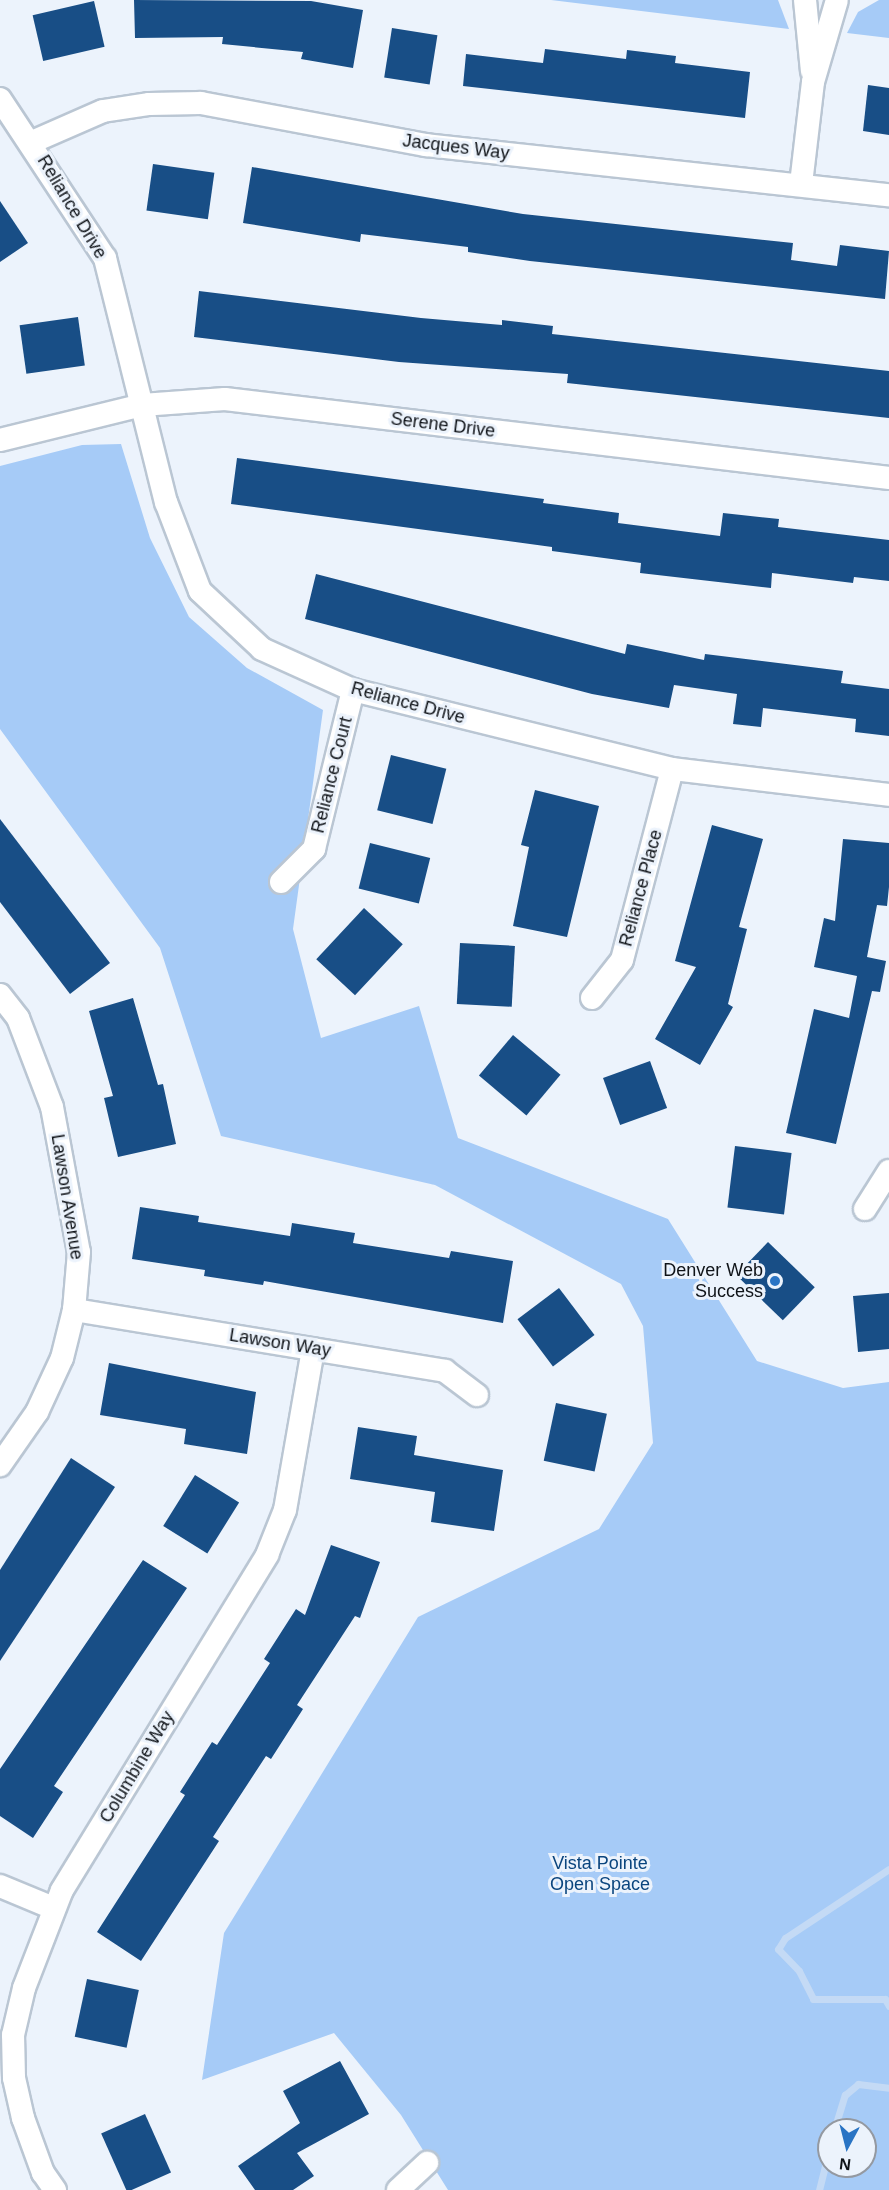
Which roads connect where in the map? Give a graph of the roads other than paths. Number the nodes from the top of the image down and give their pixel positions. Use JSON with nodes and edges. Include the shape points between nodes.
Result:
{"nodes":[{"id":1,"x":805,"y":0,"type":"edge"},
{"id":2,"x":837,"y":0,"type":"edge"},
{"id":3,"x":813,"y":82,"type":"junction"},
{"id":4,"x":0,"y":99,"type":"edge"},
{"id":5,"x":32,"y":142,"type":"junction"},
{"id":6,"x":801,"y":184,"type":"junction"},
{"id":7,"x":889,"y":195,"type":"edge"},
{"id":8,"x":142,"y":405,"type":"junction"},
{"id":9,"x":0,"y":440,"type":"edge"},
{"id":10,"x":889,"y":478,"type":"edge"},
{"id":11,"x":353,"y":690,"type":"junction"},
{"id":12,"x":672,"y":769,"type":"junction"},
{"id":13,"x":889,"y":795,"type":"edge"},
{"id":14,"x":281,"y":882,"type":"dead end"},
{"id":15,"x":0,"y":994,"type":"edge"},
{"id":16,"x":592,"y":998,"type":"dead end"},
{"id":17,"x":889,"y":1171,"type":"edge"},
{"id":18,"x":865,"y":1209,"type":"dead end"},
{"id":19,"x":74,"y":1310,"type":"junction"},
{"id":20,"x":313,"y":1349,"type":"junction"},
{"id":21,"x":477,"y":1395,"type":"dead end"},
{"id":22,"x":0,"y":1465,"type":"edge"},
{"id":23,"x":0,"y":1886,"type":"edge"},
{"id":24,"x":53,"y":1908,"type":"junction"},
{"id":25,"x":427,"y":2163,"type":"dead end"},
{"id":26,"x":55,"y":2190,"type":"edge"},
{"id":27,"x":398,"y":2190,"type":"edge"}],
"edges":[{"from":1,"to":3,"type":"street"},
{"from":2,"to":3,"type":"street"},
{"from":3,"to":6,"type":"street"},
{"from":4,"to":5,"type":"street","name":"Reliance Drive"},
{"from":5,"to":6,"type":"street","name":"Jacques Way","via":[[103,111],[149,104],[201,104],[426,145]]},
{"from":5,"to":8,"type":"street","name":"Reliance Drive","via":[[105,258]]},
{"from":6,"to":7,"type":"street","name":"Jacques Way"},
{"from":8,"to":9,"type":"street","name":"Serene Drive"},
{"from":8,"to":10,"type":"street","name":"Serene Drive","via":[[225,399]]},
{"from":8,"to":11,"type":"street","name":"Reliance Drive","via":[[166,502],[200,591],[262,649]]},
{"from":11,"to":12,"type":"street","name":"Reliance Drive"},
{"from":11,"to":14,"type":"street","name":"Reliance Court","via":[[314,849]]},
{"from":12,"to":13,"type":"street","name":"Reliance Drive"},
{"from":12,"to":16,"type":"street","name":"Reliance Place","via":[[622,960]]},
{"from":15,"to":19,"type":"street","name":"Lawson Avenue","via":[[18,1018],[52,1107],[79,1252]]},
{"from":17,"to":18,"type":"street"},
{"from":19,"to":20,"type":"street","name":"Lawson Way"},
{"from":19,"to":22,"type":"street","name":"Lawson Avenue","via":[[62,1358],[37,1412]]},
{"from":20,"to":21,"type":"street","name":"Lawson Way","via":[[445,1371]]},
{"from":20,"to":24,"type":"street","name":"Columbine Way","via":[[285,1510],[267,1555]]},
{"from":23,"to":24,"type":"street"},
{"from":24,"to":26,"type":"street","name":"Columbine Way","via":[[13,2035],[14,2078],[23,2118],[43,2173]]},
{"from":25,"to":27,"type":"street"}]}
